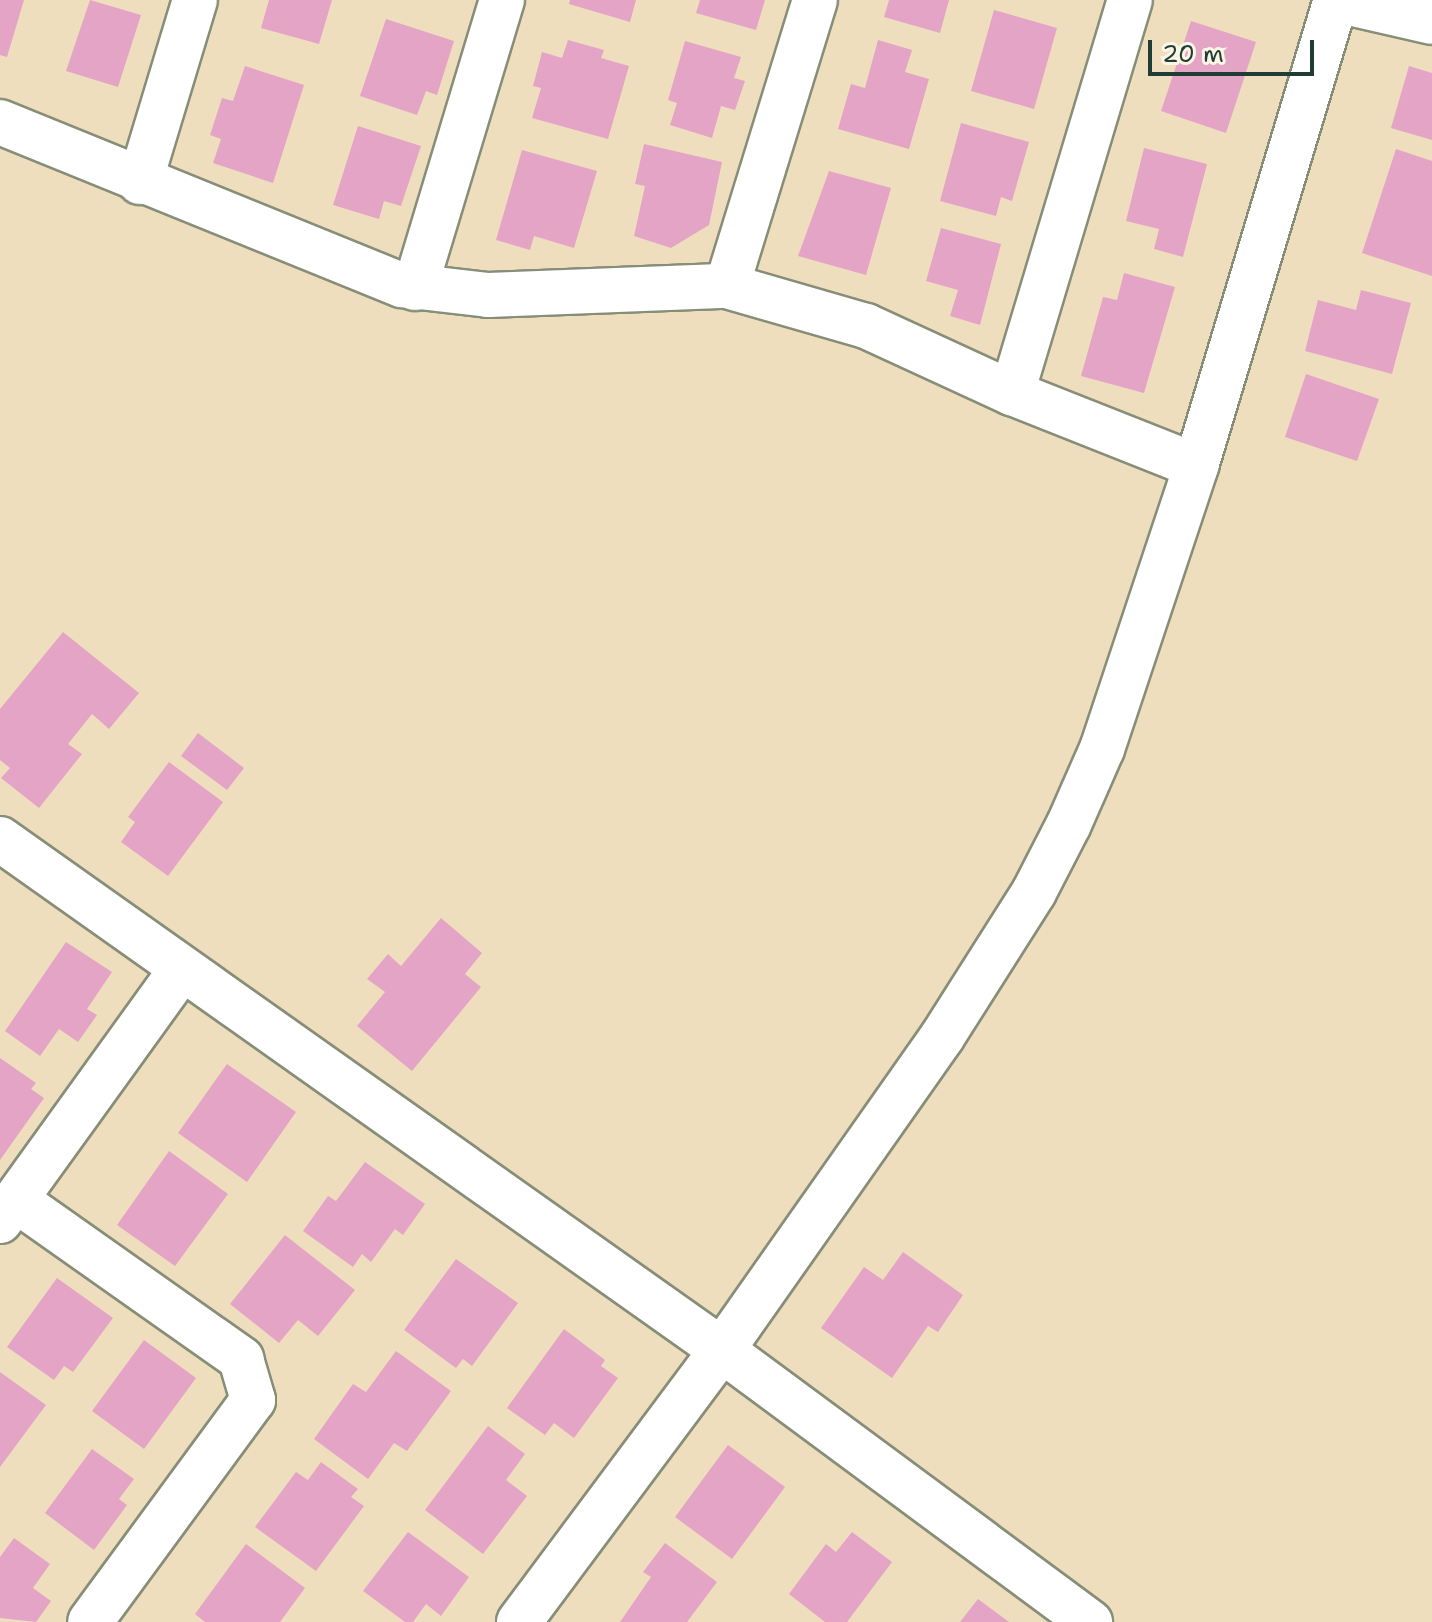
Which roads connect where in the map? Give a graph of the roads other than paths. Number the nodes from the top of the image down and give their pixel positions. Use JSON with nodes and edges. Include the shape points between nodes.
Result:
{"nodes":[{"id":1,"x":195,"y":0,"type":"edge"},
{"id":2,"x":502,"y":0,"type":"edge"},
{"id":3,"x":815,"y":0,"type":"edge"},
{"id":4,"x":1130,"y":0,"type":"edge"},
{"id":5,"x":1432,"y":22,"type":"edge"},
{"id":6,"x":0,"y":122,"type":"edge"},
{"id":7,"x":140,"y":182,"type":"junction"},
{"id":8,"x":727,"y":286,"type":"junction"},
{"id":9,"x":415,"y":288,"type":"junction"},
{"id":10,"x":1012,"y":393,"type":"junction"},
{"id":11,"x":1196,"y":466,"type":"junction"},
{"id":12,"x":0,"y":839,"type":"edge"},
{"id":13,"x":180,"y":971,"type":"junction"},
{"id":14,"x":8,"y":1210,"type":"edge"},
{"id":15,"x":722,"y":1350,"type":"junction"},
{"id":16,"x":90,"y":1622,"type":"edge"},
{"id":17,"x":519,"y":1622,"type":"edge"},
{"id":18,"x":1090,"y":1622,"type":"edge"}],
"edges":[{"from":1,"to":7,"type":"street"},
{"from":2,"to":9,"type":"street"},
{"from":3,"to":8,"type":"street"},
{"from":4,"to":10,"type":"street"},
{"from":5,"to":11,"type":"street","via":[[1336,0]]},
{"from":6,"to":7,"type":"street"},
{"from":7,"to":9,"type":"street"},
{"from":8,"to":9,"type":"street","via":[[488,295]]},
{"from":8,"to":10,"type":"street","via":[[866,326]]},
{"from":10,"to":11,"type":"street"},
{"from":11,"to":15,"type":"street","via":[[1102,749],[1034,892],[942,1037]]},
{"from":12,"to":13,"type":"street"},
{"from":13,"to":14,"type":"street"},
{"from":13,"to":15,"type":"street"},
{"from":14,"to":16,"type":"street","via":[[241,1359],[253,1400]]},
{"from":15,"to":17,"type":"street"},
{"from":15,"to":18,"type":"street"}]}
